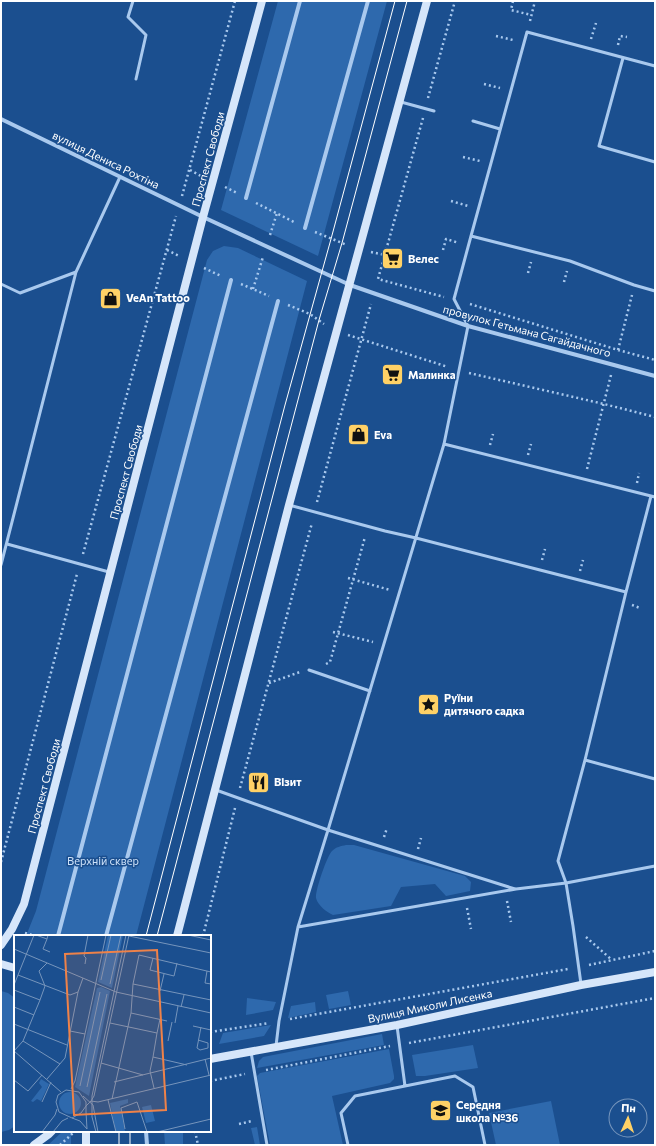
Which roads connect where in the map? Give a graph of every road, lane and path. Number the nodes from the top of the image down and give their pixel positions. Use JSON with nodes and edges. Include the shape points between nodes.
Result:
{"nodes":[{"id":1,"x":133,"y":1,"type":"edge"},
{"id":2,"x":236,"y":1,"type":"edge"},
{"id":3,"x":262,"y":1,"type":"edge"},
{"id":4,"x":300,"y":1,"type":"edge"},
{"id":5,"x":368,"y":1,"type":"edge"},
{"id":6,"x":427,"y":1,"type":"edge"},
{"id":7,"x":513,"y":1,"type":"edge"},
{"id":8,"x":535,"y":1,"type":"edge"},
{"id":9,"x":531,"y":15,"type":"junction"},
{"id":10,"x":596,"y":23,"type":"dead end"},
{"id":11,"x":527,"y":32,"type":"junction"},
{"id":12,"x":496,"y":36,"type":"dead end"},
{"id":13,"x":524,"y":43,"type":"junction"},
{"id":14,"x":588,"y":48,"type":"junction"},
{"id":15,"x":623,"y":58,"type":"junction"},
{"id":16,"x":655,"y":66,"type":"edge"},
{"id":17,"x":136,"y":79,"type":"dead end"},
{"id":18,"x":484,"y":84,"type":"dead end"},
{"id":19,"x":511,"y":91,"type":"junction"},
{"id":20,"x":400,"y":102,"type":"junction"},
{"id":21,"x":434,"y":111,"type":"dead end"},
{"id":22,"x":1,"y":119,"type":"edge"},
{"id":23,"x":473,"y":121,"type":"dead end"},
{"id":24,"x":500,"y":129,"type":"junction"},
{"id":25,"x":464,"y":157,"type":"dead end"},
{"id":26,"x":655,"y":162,"type":"edge"},
{"id":27,"x":491,"y":164,"type":"junction"},
{"id":28,"x":190,"y":170,"type":"junction"},
{"id":29,"x":120,"y":177,"type":"junction"},
{"id":30,"x":213,"y":182,"type":"junction"},
{"id":31,"x":246,"y":198,"type":"junction"},
{"id":32,"x":451,"y":201,"type":"dead end"},
{"id":33,"x":179,"y":205,"type":"junction"},
{"id":34,"x":478,"y":209,"type":"junction"},
{"id":35,"x":203,"y":217,"type":"junction"},
{"id":36,"x":305,"y":228,"type":"junction"},
{"id":37,"x":471,"y":236,"type":"junction"},
{"id":38,"x":469,"y":246,"type":"junction"},
{"id":39,"x":360,"y":249,"type":"junction"},
{"id":40,"x":167,"y":250,"type":"junction"},
{"id":41,"x":443,"y":250,"type":"dead end"},
{"id":42,"x":385,"y":255,"type":"dead end"},
{"id":43,"x":192,"y":263,"type":"junction"},
{"id":44,"x":76,"y":272,"type":"junction"},
{"id":45,"x":231,"y":280,"type":"junction"},
{"id":46,"x":1,"y":284,"type":"edge"},
{"id":47,"x":350,"y":285,"type":"junction"},
{"id":48,"x":634,"y":285,"type":"junction"},
{"id":49,"x":655,"y":291,"type":"edge"},
{"id":50,"x":374,"y":294,"type":"junction"},
{"id":51,"x":278,"y":301,"type":"junction"},
{"id":52,"x":468,"y":326,"type":"junction"},
{"id":53,"x":336,"y":332,"type":"junction"},
{"id":54,"x":362,"y":339,"type":"junction"},
{"id":55,"x":618,"y":350,"type":"dead end"},
{"id":56,"x":614,"y":364,"type":"junction"},
{"id":57,"x":459,"y":370,"type":"junction"},
{"id":58,"x":655,"y":376,"type":"edge"},
{"id":59,"x":604,"y":404,"type":"junction"},
{"id":60,"x":655,"y":417,"type":"edge"},
{"id":61,"x":444,"y":444,"type":"junction"},
{"id":62,"x":584,"y":479,"type":"junction"},
{"id":63,"x":653,"y":496,"type":"edge"},
{"id":64,"x":289,"y":505,"type":"junction"},
{"id":65,"x":315,"y":511,"type":"junction"},
{"id":66,"x":368,"y":527,"type":"junction"},
{"id":67,"x":416,"y":538,"type":"junction"},
{"id":68,"x":6,"y":544,"type":"junction"},
{"id":69,"x":80,"y":564,"type":"junction"},
{"id":70,"x":1,"y":566,"type":"edge"},
{"id":71,"x":111,"y":572,"type":"junction"},
{"id":72,"x":348,"y":578,"type":"dead end"},
{"id":73,"x":353,"y":579,"type":"junction"},
{"id":74,"x":400,"y":592,"type":"junction"},
{"id":75,"x":626,"y":592,"type":"junction"},
{"id":76,"x":333,"y":632,"type":"dead end"},
{"id":77,"x":338,"y":633,"type":"junction"},
{"id":78,"x":384,"y":645,"type":"junction"},
{"id":79,"x":309,"y":670,"type":"junction"},
{"id":80,"x":269,"y":683,"type":"junction"},
{"id":81,"x":370,"y":691,"type":"junction"},
{"id":82,"x":585,"y":760,"type":"junction"},
{"id":83,"x":655,"y":779,"type":"edge"},
{"id":84,"x":215,"y":790,"type":"junction"},
{"id":85,"x":238,"y":798,"type":"junction"},
{"id":86,"x":328,"y":830,"type":"junction"},
{"id":87,"x":1,"y":862,"type":"edge"},
{"id":88,"x":655,"y":866,"type":"edge"},
{"id":89,"x":566,"y":883,"type":"junction"},
{"id":90,"x":516,"y":889,"type":"junction"},
{"id":91,"x":505,"y":891,"type":"junction"},
{"id":92,"x":466,"y":898,"type":"junction"},
{"id":93,"x":511,"y":922,"type":"dead end"},
{"id":94,"x":573,"y":926,"type":"junction"},
{"id":95,"x":298,"y":927,"type":"junction"},
{"id":96,"x":471,"y":929,"type":"dead end"},
{"id":97,"x":58,"y":935,"type":"edge"},
{"id":98,"x":106,"y":935,"type":"edge"},
{"id":99,"x":177,"y":935,"type":"edge"},
{"id":100,"x":203,"y":935,"type":"edge"},
{"id":101,"x":1,"y":944,"type":"edge"},
{"id":102,"x":655,"y":951,"type":"edge"},
{"id":103,"x":613,"y":960,"type":"junction"},
{"id":104,"x":1,"y":964,"type":"edge"},
{"id":105,"x":579,"y":967,"type":"junction"},
{"id":106,"x":14,"y":968,"type":"edge"},
{"id":107,"x":655,"y":972,"type":"edge"},
{"id":108,"x":581,"y":985,"type":"junction"},
{"id":109,"x":655,"y":998,"type":"edge"},
{"id":110,"x":279,"y":1021,"type":"junction"},
{"id":111,"x":397,"y":1025,"type":"junction"},
{"id":112,"x":211,"y":1032,"type":"edge"},
{"id":113,"x":400,"y":1045,"type":"junction"},
{"id":114,"x":276,"y":1047,"type":"junction"},
{"id":115,"x":251,"y":1051,"type":"junction"},
{"id":116,"x":211,"y":1059,"type":"edge"},
{"id":117,"x":254,"y":1072,"type":"junction"},
{"id":118,"x":211,"y":1081,"type":"edge"},
{"id":119,"x":405,"y":1086,"type":"junction"},
{"id":120,"x":51,"y":1132,"type":"edge"},
{"id":121,"x":76,"y":1132,"type":"dead end"},
{"id":122,"x":86,"y":1132,"type":"edge"},
{"id":123,"x":146,"y":1132,"type":"edge"},
{"id":124,"x":196,"y":1132,"type":"edge"},
{"id":125,"x":34,"y":1145,"type":"edge"},
{"id":126,"x":60,"y":1145,"type":"edge"},
{"id":127,"x":86,"y":1145,"type":"edge"},
{"id":128,"x":147,"y":1145,"type":"edge"},
{"id":129,"x":198,"y":1145,"type":"edge"},
{"id":130,"x":267,"y":1145,"type":"edge"},
{"id":131,"x":348,"y":1145,"type":"edge"},
{"id":132,"x":485,"y":1145,"type":"edge"}],
"edges":[{"from":1,"to":17,"type":"lane","via":[[128,17],[146,35]]},
{"from":2,"to":28,"type":"path"},
{"from":3,"to":30,"type":"main road","name":"Проспект Свободи"},
{"from":4,"to":31,"type":"street"},
{"from":5,"to":36,"type":"street"},
{"from":6,"to":20,"type":"main road"},
{"from":7,"to":9,"type":"path","via":[[511,10]]},
{"from":8,"to":9,"type":"path"},
{"from":9,"to":11,"type":"path"},
{"from":10,"to":14,"type":"path"},
{"from":11,"to":13,"type":"lane"},
{"from":11,"to":14,"type":"lane"},
{"from":12,"to":13,"type":"path"},
{"from":13,"to":19,"type":"lane"},
{"from":14,"to":15,"type":"lane"},
{"from":15,"to":16,"type":"lane"},
{"from":15,"to":26,"type":"lane","via":[[598,146]]},
{"from":18,"to":19,"type":"path"},
{"from":19,"to":24,"type":"lane"},
{"from":20,"to":21,"type":"lane"},
{"from":20,"to":39,"type":"main road"},
{"from":22,"to":29,"type":"street","name":"вулиця Дениса Рохтіна"},
{"from":23,"to":24,"type":"lane"},
{"from":24,"to":27,"type":"lane"},
{"from":25,"to":27,"type":"path"},
{"from":27,"to":34,"type":"lane"},
{"from":28,"to":30,"type":"path"},
{"from":28,"to":33,"type":"path"},
{"from":29,"to":33,"type":"street","name":"вулиця Дениса Рохтіна"},
{"from":29,"to":44,"type":"lane"},
{"from":30,"to":31,"type":"path"},
{"from":30,"to":35,"type":"main road","name":"Проспект Свободи"},
{"from":31,"to":36,"type":"path"},
{"from":32,"to":34,"type":"path"},
{"from":33,"to":35,"type":"street","name":"вулиця Дениса Рохтіна"},
{"from":33,"to":40,"type":"path"},
{"from":34,"to":37,"type":"lane"},
{"from":35,"to":43,"type":"main road","name":"Проспект Свободи"},
{"from":35,"to":47,"type":"street","name":"вулиця Дениса Рохтіна"},
{"from":36,"to":39,"type":"path"},
{"from":37,"to":38,"type":"lane"},
{"from":37,"to":48,"type":"lane","via":[[570,261]]},
{"from":38,"to":41,"type":"path","via":[[446,239]]},
{"from":38,"to":52,"type":"lane","via":[[454,300]]},
{"from":39,"to":42,"type":"path"},
{"from":39,"to":47,"type":"main road"},
{"from":40,"to":43,"type":"path"},
{"from":40,"to":69,"type":"path"},
{"from":43,"to":45,"type":"path"},
{"from":43,"to":71,"type":"main road","name":"Проспект Свободи"},
{"from":44,"to":46,"type":"lane","via":[[20,293]]},
{"from":44,"to":68,"type":"lane"},
{"from":45,"to":51,"type":"path"},
{"from":45,"to":97,"type":"street"},
{"from":47,"to":50,"type":"street","name":"провулок Гетьмана Сагайдачного"},
{"from":47,"to":53,"type":"main road"},
{"from":48,"to":49,"type":"lane"},
{"from":48,"to":55,"type":"path"},
{"from":50,"to":52,"type":"street","name":"провулок Гетьмана Сагайдачного"},
{"from":50,"to":54,"type":"path"},
{"from":51,"to":53,"type":"path","via":[[310,314]]},
{"from":51,"to":98,"type":"street"},
{"from":52,"to":56,"type":"street","name":"провулок Гетьмана Сагайдачного"},
{"from":52,"to":57,"type":"lane"},
{"from":53,"to":54,"type":"path"},
{"from":53,"to":64,"type":"main road"},
{"from":54,"to":57,"type":"path"},
{"from":54,"to":65,"type":"path"},
{"from":56,"to":58,"type":"street","name":"провулок Гетьмана Сагайдачного"},
{"from":56,"to":59,"type":"path"},
{"from":57,"to":59,"type":"path"},
{"from":57,"to":61,"type":"lane"},
{"from":59,"to":60,"type":"path"},
{"from":59,"to":62,"type":"path"},
{"from":61,"to":62,"type":"lane"},
{"from":61,"to":67,"type":"lane"},
{"from":62,"to":63,"type":"lane"},
{"from":63,"to":75,"type":"lane"},
{"from":64,"to":65,"type":"lane"},
{"from":64,"to":84,"type":"main road"},
{"from":65,"to":66,"type":"lane"},
{"from":65,"to":80,"type":"path"},
{"from":66,"to":67,"type":"lane"},
{"from":66,"to":73,"type":"path"},
{"from":67,"to":74,"type":"lane"},
{"from":67,"to":75,"type":"lane"},
{"from":68,"to":69,"type":"lane"},
{"from":68,"to":70,"type":"lane"},
{"from":69,"to":71,"type":"lane"},
{"from":69,"to":87,"type":"path"},
{"from":71,"to":101,"type":"main road","name":"Проспект Свободи","via":[[24,904],[12,929]]},
{"from":72,"to":73,"type":"path"},
{"from":73,"to":74,"type":"path"},
{"from":73,"to":77,"type":"path"},
{"from":74,"to":78,"type":"lane"},
{"from":75,"to":82,"type":"lane"},
{"from":76,"to":77,"type":"path"},
{"from":77,"to":78,"type":"path"},
{"from":77,"to":79,"type":"path","via":[[330,662]]},
{"from":78,"to":81,"type":"lane"},
{"from":79,"to":80,"type":"path"},
{"from":79,"to":81,"type":"lane"},
{"from":80,"to":85,"type":"path"},
{"from":81,"to":86,"type":"lane"},
{"from":82,"to":83,"type":"lane"},
{"from":82,"to":89,"type":"lane","via":[[558,861]]},
{"from":84,"to":85,"type":"lane"},
{"from":84,"to":99,"type":"main road"},
{"from":85,"to":86,"type":"lane"},
{"from":85,"to":100,"type":"path"},
{"from":86,"to":90,"type":"lane"},
{"from":86,"to":95,"type":"lane"},
{"from":88,"to":89,"type":"lane"},
{"from":89,"to":90,"type":"lane"},
{"from":89,"to":94,"type":"lane"},
{"from":90,"to":91,"type":"lane"},
{"from":91,"to":92,"type":"lane"},
{"from":91,"to":93,"type":"path"},
{"from":92,"to":95,"type":"lane"},
{"from":92,"to":96,"type":"path"},
{"from":94,"to":103,"type":"path"},
{"from":94,"to":105,"type":"lane"},
{"from":95,"to":110,"type":"lane"},
{"from":102,"to":103,"type":"path"},
{"from":103,"to":105,"type":"path"},
{"from":104,"to":106,"type":"main road"},
{"from":105,"to":108,"type":"lane"},
{"from":105,"to":110,"type":"path"},
{"from":107,"to":108,"type":"main road","name":"Вулиця Миколи Лисенка"},
{"from":108,"to":111,"type":"main road","name":"Вулиця Миколи Лисенка"},
{"from":109,"to":113,"type":"path"},
{"from":110,"to":112,"type":"path"},
{"from":110,"to":114,"type":"lane"},
{"from":111,"to":113,"type":"lane"},
{"from":111,"to":114,"type":"main road","name":"Вулиця Миколи Лисенка"},
{"from":113,"to":117,"type":"path"},
{"from":113,"to":119,"type":"lane"},
{"from":114,"to":115,"type":"main road","name":"Вулиця Миколи Лисенка"},
{"from":115,"to":116,"type":"main road","name":"Вулиця Миколи Лисенка"},
{"from":115,"to":117,"type":"lane"},
{"from":117,"to":118,"type":"path"},
{"from":117,"to":130,"type":"lane"},
{"from":119,"to":131,"type":"lane","via":[[355,1096],[341,1113]]},
{"from":119,"to":132,"type":"lane","via":[[455,1076],[473,1087]]},
{"from":120,"to":125,"type":"main road"},
{"from":121,"to":126,"type":"path"},
{"from":122,"to":127,"type":"main road"},
{"from":123,"to":128,"type":"street"},
{"from":124,"to":129,"type":"path"}]}
